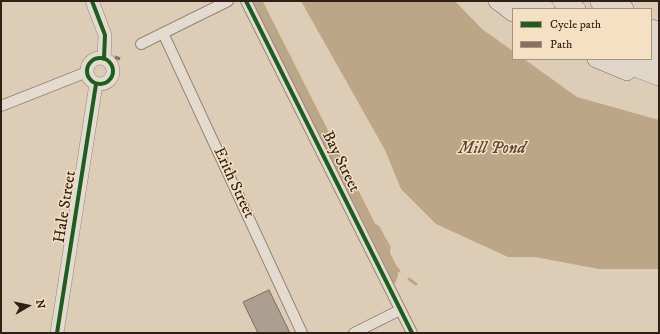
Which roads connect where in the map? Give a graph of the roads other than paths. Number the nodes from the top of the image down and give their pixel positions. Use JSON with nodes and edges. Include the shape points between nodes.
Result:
{"nodes":[{"id":1,"x":92,"y":1,"type":"edge"},
{"id":2,"x":228,"y":1,"type":"edge"},
{"id":3,"x":246,"y":1,"type":"edge"},
{"id":4,"x":497,"y":1,"type":"edge"},
{"id":5,"x":532,"y":1,"type":"edge"},
{"id":6,"x":561,"y":1,"type":"edge"},
{"id":7,"x":603,"y":4,"type":"edge"},
{"id":8,"x":543,"y":8,"type":"edge"},
{"id":9,"x":575,"y":8,"type":"edge"},
{"id":10,"x":620,"y":8,"type":"edge"},
{"id":11,"x":512,"y":12,"type":"edge"},
{"id":12,"x":163,"y":33,"type":"junction"},
{"id":13,"x":141,"y":44,"type":"dead end"},
{"id":14,"x":104,"y":59,"type":"junction"},
{"id":15,"x":598,"y":60,"type":"edge"},
{"id":16,"x":617,"y":60,"type":"edge"},
{"id":17,"x":87,"y":72,"type":"junction"},
{"id":18,"x":659,"y":76,"type":"edge"},
{"id":19,"x":659,"y":83,"type":"edge"},
{"id":20,"x":96,"y":84,"type":"junction"},
{"id":21,"x":1,"y":106,"type":"edge"},
{"id":22,"x":400,"y":310,"type":"junction"},
{"id":23,"x":58,"y":333,"type":"edge"},
{"id":24,"x":302,"y":333,"type":"edge"},
{"id":25,"x":354,"y":333,"type":"edge"},
{"id":26,"x":412,"y":333,"type":"edge"}],
"edges":[{"from":1,"to":14,"type":"street","via":[[105,35]]},
{"from":2,"to":12,"type":"street"},
{"from":3,"to":22,"type":"street","name":"Bay Street"},
{"from":4,"to":11,"type":"main road"},
{"from":5,"to":8,"type":"highway"},
{"from":6,"to":9,"type":"main road"},
{"from":7,"to":10,"type":"highway"},
{"from":12,"to":13,"type":"street"},
{"from":12,"to":24,"type":"street","name":"Erith Street"},
{"from":14,"to":17,"type":"street","via":[[92,61]]},
{"from":14,"to":20,"type":"street","via":[[110,64],[112,75],[104,84]]},
{"from":15,"to":19,"type":"main road"},
{"from":16,"to":18,"type":"highway"},
{"from":17,"to":20,"type":"street"},
{"from":17,"to":21,"type":"street"},
{"from":20,"to":23,"type":"street","name":"Hale Street"},
{"from":22,"to":25,"type":"street"},
{"from":22,"to":26,"type":"street","name":"Bay Street"}]}
